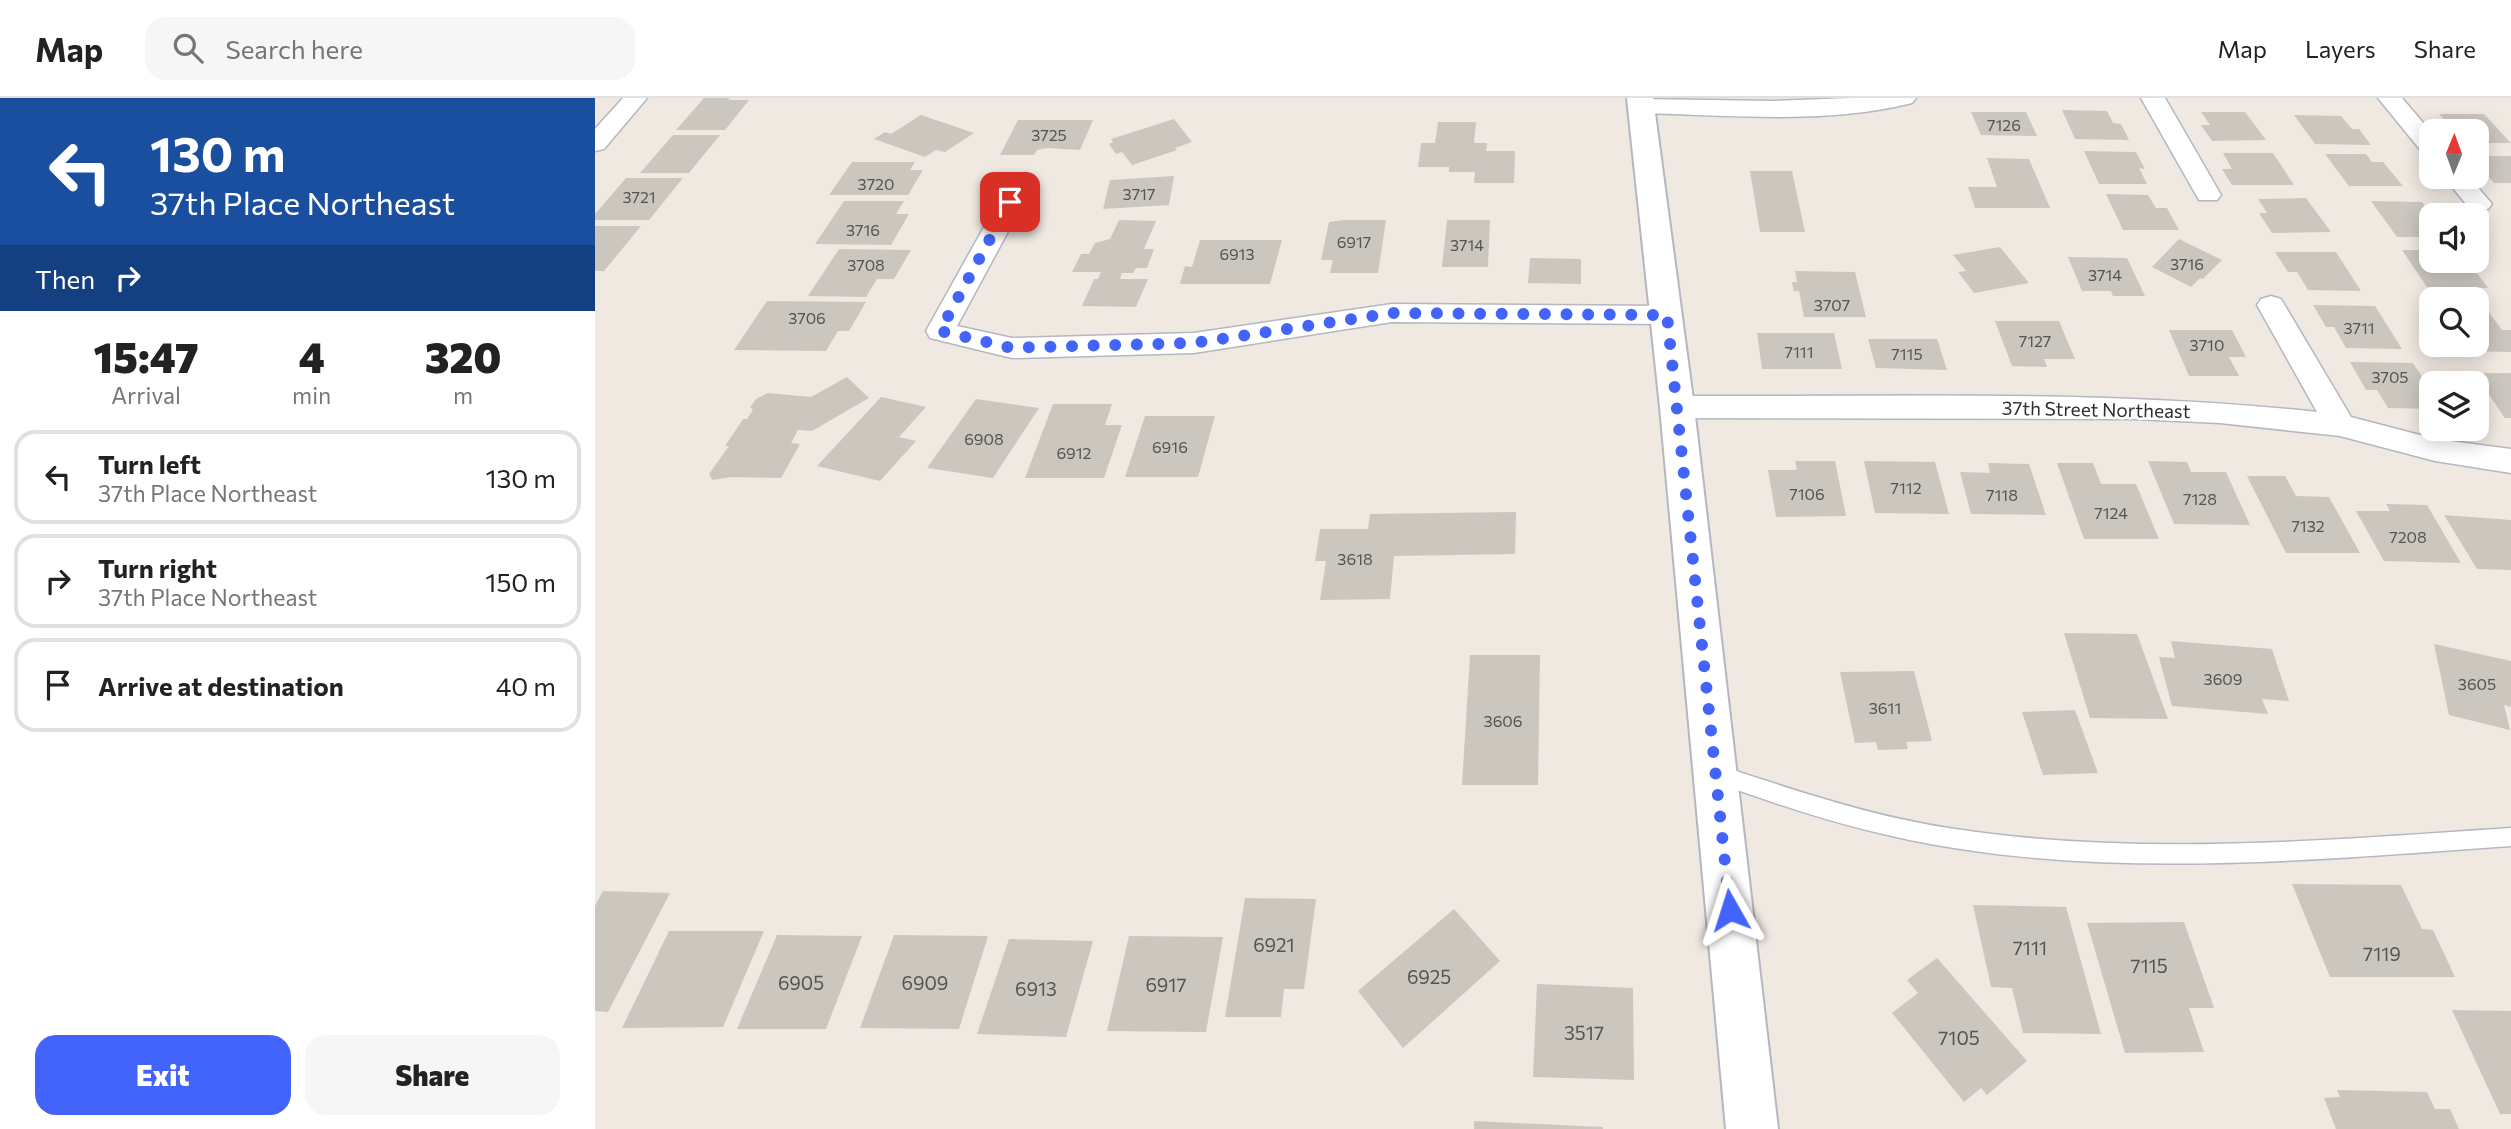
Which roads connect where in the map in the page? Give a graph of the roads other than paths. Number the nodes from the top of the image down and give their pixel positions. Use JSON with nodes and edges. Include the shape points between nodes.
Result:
{"nodes":[{"id":1,"x":635,"y":98,"type":"edge"},
{"id":2,"x":1904,"y":98,"type":"edge"},
{"id":3,"x":2153,"y":98,"type":"edge"},
{"id":4,"x":2390,"y":98,"type":"edge"},
{"id":5,"x":1641,"y":102,"type":"edge"},
{"id":6,"x":2419,"y":133,"type":"edge"},
{"id":7,"x":595,"y":144,"type":"edge"},
{"id":8,"x":2466,"y":189,"type":"edge"},
{"id":9,"x":2208,"y":195,"type":"dead end"},
{"id":10,"x":1010,"y":202,"type":"dead end"},
{"id":11,"x":2478,"y":203,"type":"edge"},
{"id":12,"x":2271,"y":305,"type":"dead end"},
{"id":13,"x":1667,"y":315,"type":"junction"},
{"id":14,"x":1677,"y":407,"type":"junction"},
{"id":15,"x":2340,"y":425,"type":"junction"},
{"id":16,"x":2511,"y":461,"type":"edge"},
{"id":17,"x":1715,"y":773,"type":"junction"},
{"id":18,"x":2511,"y":837,"type":"edge"},
{"id":19,"x":1752,"y":1129,"type":"edge"}],
"edges":[{"from":1,"to":7,"type":"street"},
{"from":2,"to":5,"type":"street","via":[[1827,108]]},
{"from":3,"to":9,"type":"street"},
{"from":4,"to":6,"type":"street"},
{"from":5,"to":13,"type":"street"},
{"from":8,"to":11,"type":"street"},
{"from":10,"to":13,"type":"street","via":[[940,331],[1012,348],[1194,343],[1392,313]]},
{"from":12,"to":15,"type":"street"},
{"from":13,"to":14,"type":"street"},
{"from":14,"to":15,"type":"street","name":"37th Street Northeast","via":[[2135,408]]},
{"from":14,"to":17,"type":"street"},
{"from":15,"to":16,"type":"street","name":"37th Street Northeast","via":[[2435,450]]},
{"from":17,"to":18,"type":"lane","via":[[1793,799],[1935,835],[2043,847],[2275,853]]},
{"from":17,"to":19,"type":"street"}]}
